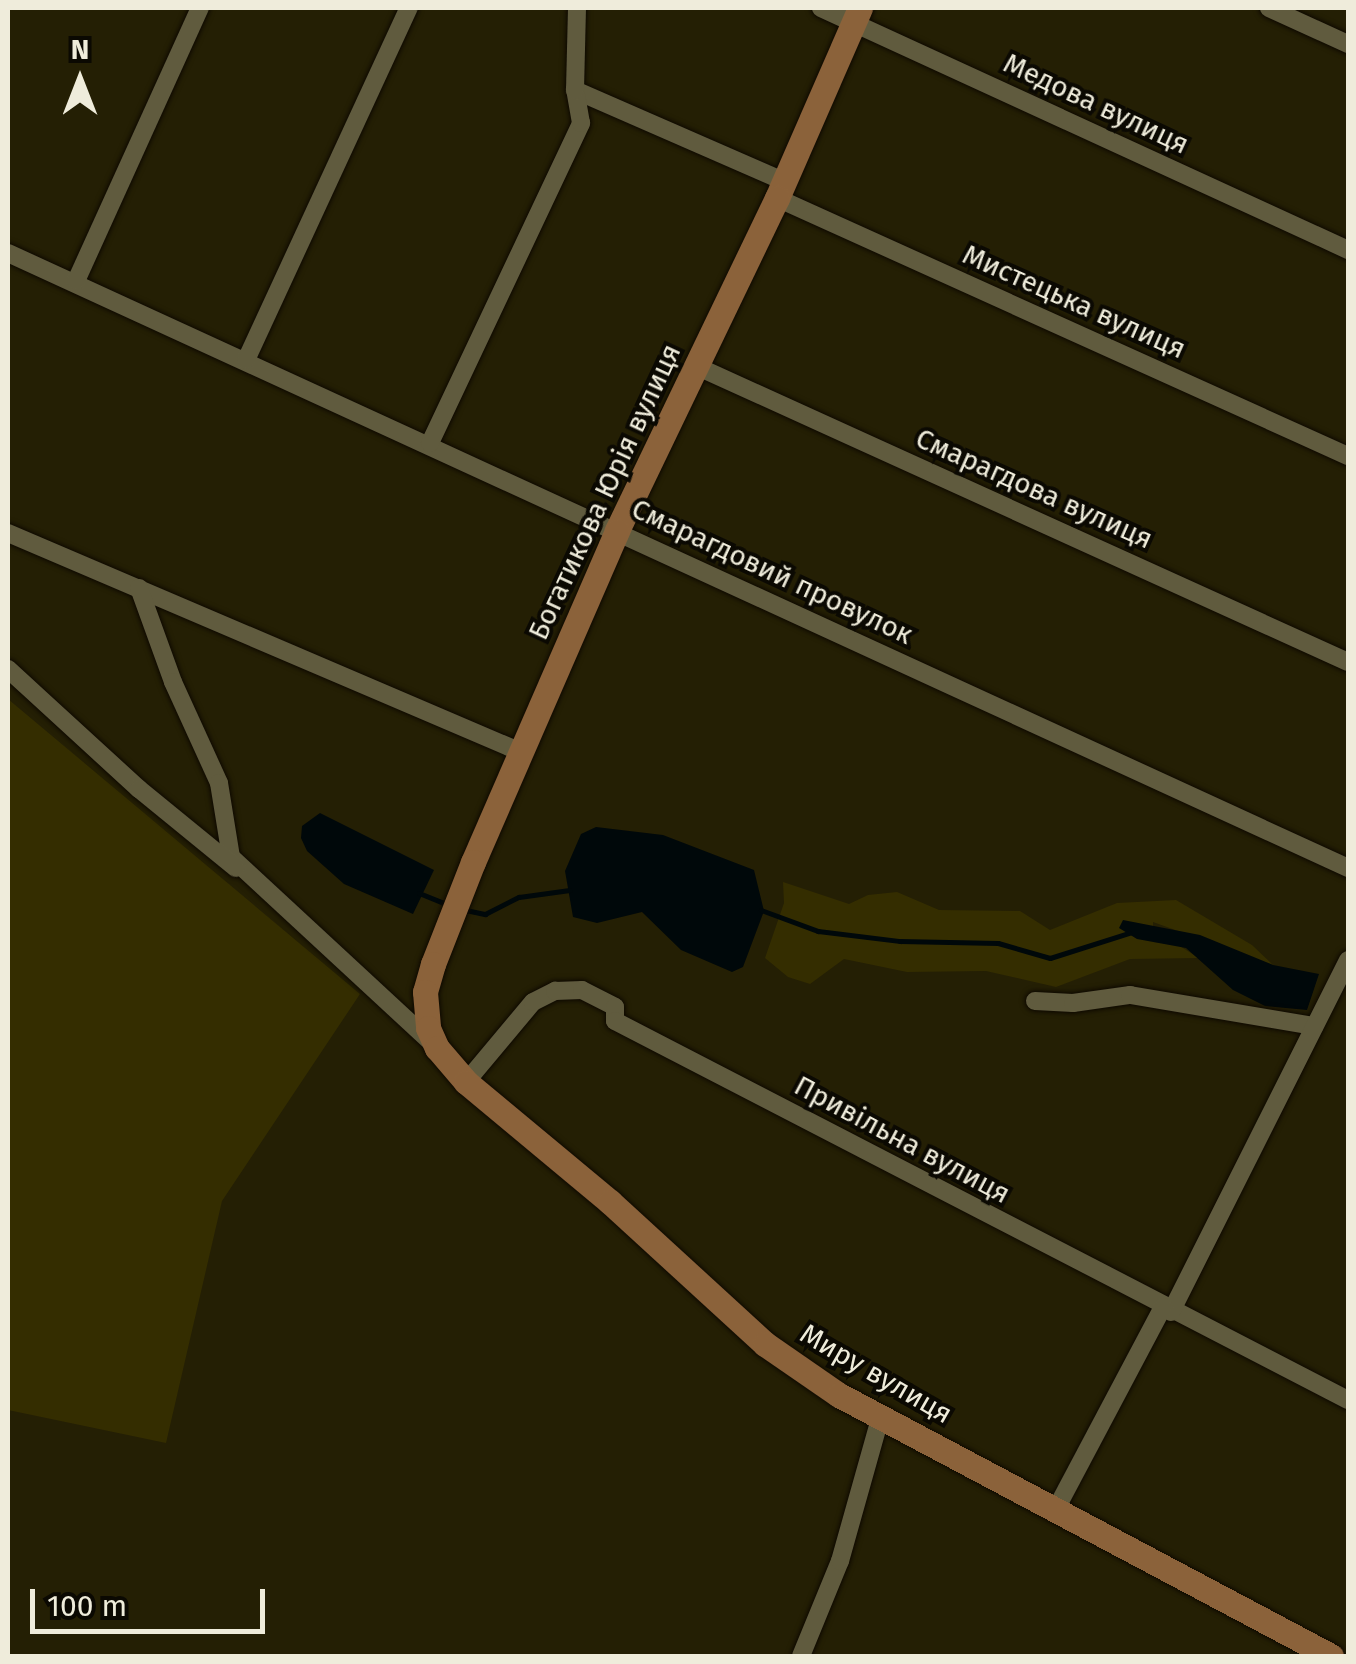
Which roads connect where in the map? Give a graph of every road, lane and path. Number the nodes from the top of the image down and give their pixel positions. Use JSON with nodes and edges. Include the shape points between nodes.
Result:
{"nodes":[{"id":1,"x":200,"y":8,"type":"edge"},
{"id":2,"x":408,"y":8,"type":"edge"},
{"id":3,"x":577,"y":8,"type":"edge"},
{"id":4,"x":821,"y":8,"type":"edge"},
{"id":5,"x":1269,"y":8,"type":"edge"},
{"id":6,"x":857,"y":15,"type":"edge"},
{"id":7,"x":1348,"y":44,"type":"edge"},
{"id":8,"x":574,"y":90,"type":"junction"},
{"id":9,"x":780,"y":190,"type":"junction"},
{"id":10,"x":1348,"y":250,"type":"edge"},
{"id":11,"x":8,"y":254,"type":"edge"},
{"id":12,"x":76,"y":281,"type":"junction"},
{"id":13,"x":246,"y":360,"type":"junction"},
{"id":14,"x":696,"y":366,"type":"junction"},
{"id":15,"x":430,"y":443,"type":"junction"},
{"id":16,"x":1348,"y":456,"type":"edge"},
{"id":17,"x":617,"y":531,"type":"junction"},
{"id":18,"x":8,"y":533,"type":"edge"},
{"id":19,"x":139,"y":588,"type":"junction"},
{"id":20,"x":1348,"y":662,"type":"edge"},
{"id":21,"x":8,"y":669,"type":"edge"},
{"id":22,"x":521,"y":752,"type":"junction"},
{"id":23,"x":1348,"y":868,"type":"edge"},
{"id":24,"x":244,"y":874,"type":"junction"},
{"id":25,"x":1348,"y":960,"type":"edge"},
{"id":26,"x":1035,"y":1002,"type":"dead end"},
{"id":27,"x":426,"y":1009,"type":"joint"},
{"id":28,"x":1314,"y":1026,"type":"junction"},
{"id":29,"x":437,"y":1048,"type":"junction"},
{"id":30,"x":466,"y":1082,"type":"junction"},
{"id":31,"x":1167,"y":1309,"type":"junction"},
{"id":32,"x":1348,"y":1400,"type":"edge"},
{"id":33,"x":881,"y":1415,"type":"junction"},
{"id":34,"x":1056,"y":1508,"type":"junction"},
{"id":35,"x":801,"y":1656,"type":"edge"},
{"id":36,"x":1331,"y":1656,"type":"edge"}],
"edges":[{"from":1,"to":12,"type":"street"},
{"from":2,"to":13,"type":"street"},
{"from":3,"to":8,"type":"street"},
{"from":4,"to":6,"type":"street","name":"Медова вулиця"},
{"from":5,"to":7,"type":"street"},
{"from":6,"to":9,"type":"street","name":"Богатикова Юрія вулиця"},
{"from":6,"to":10,"type":"street","name":"Медова вулиця"},
{"from":8,"to":9,"type":"street","name":"Мистецька вулиця"},
{"from":8,"to":15,"type":"street","via":[[581,123]]},
{"from":9,"to":14,"type":"street","name":"Богатикова Юрія вулиця"},
{"from":9,"to":16,"type":"street","name":"Мистецька вулиця"},
{"from":11,"to":12,"type":"street","name":"Смарагдовий провулок"},
{"from":12,"to":13,"type":"street","name":"Смарагдовий провулок"},
{"from":13,"to":15,"type":"street","name":"Смарагдовий провулок"},
{"from":14,"to":17,"type":"street","name":"Богатикова Юрія вулиця"},
{"from":14,"to":20,"type":"street","name":"Смарагдова вулиця"},
{"from":15,"to":17,"type":"street","name":"Смарагдовий провулок"},
{"from":17,"to":22,"type":"street","name":"Богатикова Юрія вулиця"},
{"from":17,"to":23,"type":"street","name":"Смарагдовий провулок"},
{"from":18,"to":19,"type":"street"},
{"from":19,"to":22,"type":"street"},
{"from":19,"to":24,"type":"street","via":[[186,714],[207,750],[230,857]]},
{"from":21,"to":24,"type":"street","via":[[139,790]]},
{"from":22,"to":27,"type":"street","name":"Богатикова Юрія вулиця","via":[[433,964]]},
{"from":24,"to":29,"type":"street"},
{"from":25,"to":28,"type":"street"},
{"from":26,"to":28,"type":"street","via":[[1130,995]]},
{"from":27,"to":29,"type":"street","name":"Миру вулиця"},
{"from":28,"to":31,"type":"street"},
{"from":29,"to":30,"type":"street","name":"Миру вулиця"},
{"from":30,"to":31,"type":"street","name":"Привільна вулиця","via":[[532,1002],[555,991],[582,990],[615,1006],[615,1021]]},
{"from":30,"to":33,"type":"street","name":"Миру вулиця","via":[[765,1344]]},
{"from":31,"to":32,"type":"street","name":"Привільна вулиця"},
{"from":31,"to":34,"type":"street"},
{"from":33,"to":34,"type":"street","name":"Миру вулиця"},
{"from":33,"to":35,"type":"street","via":[[840,1561]]},
{"from":34,"to":36,"type":"street","name":"Миру вулиця"}]}
